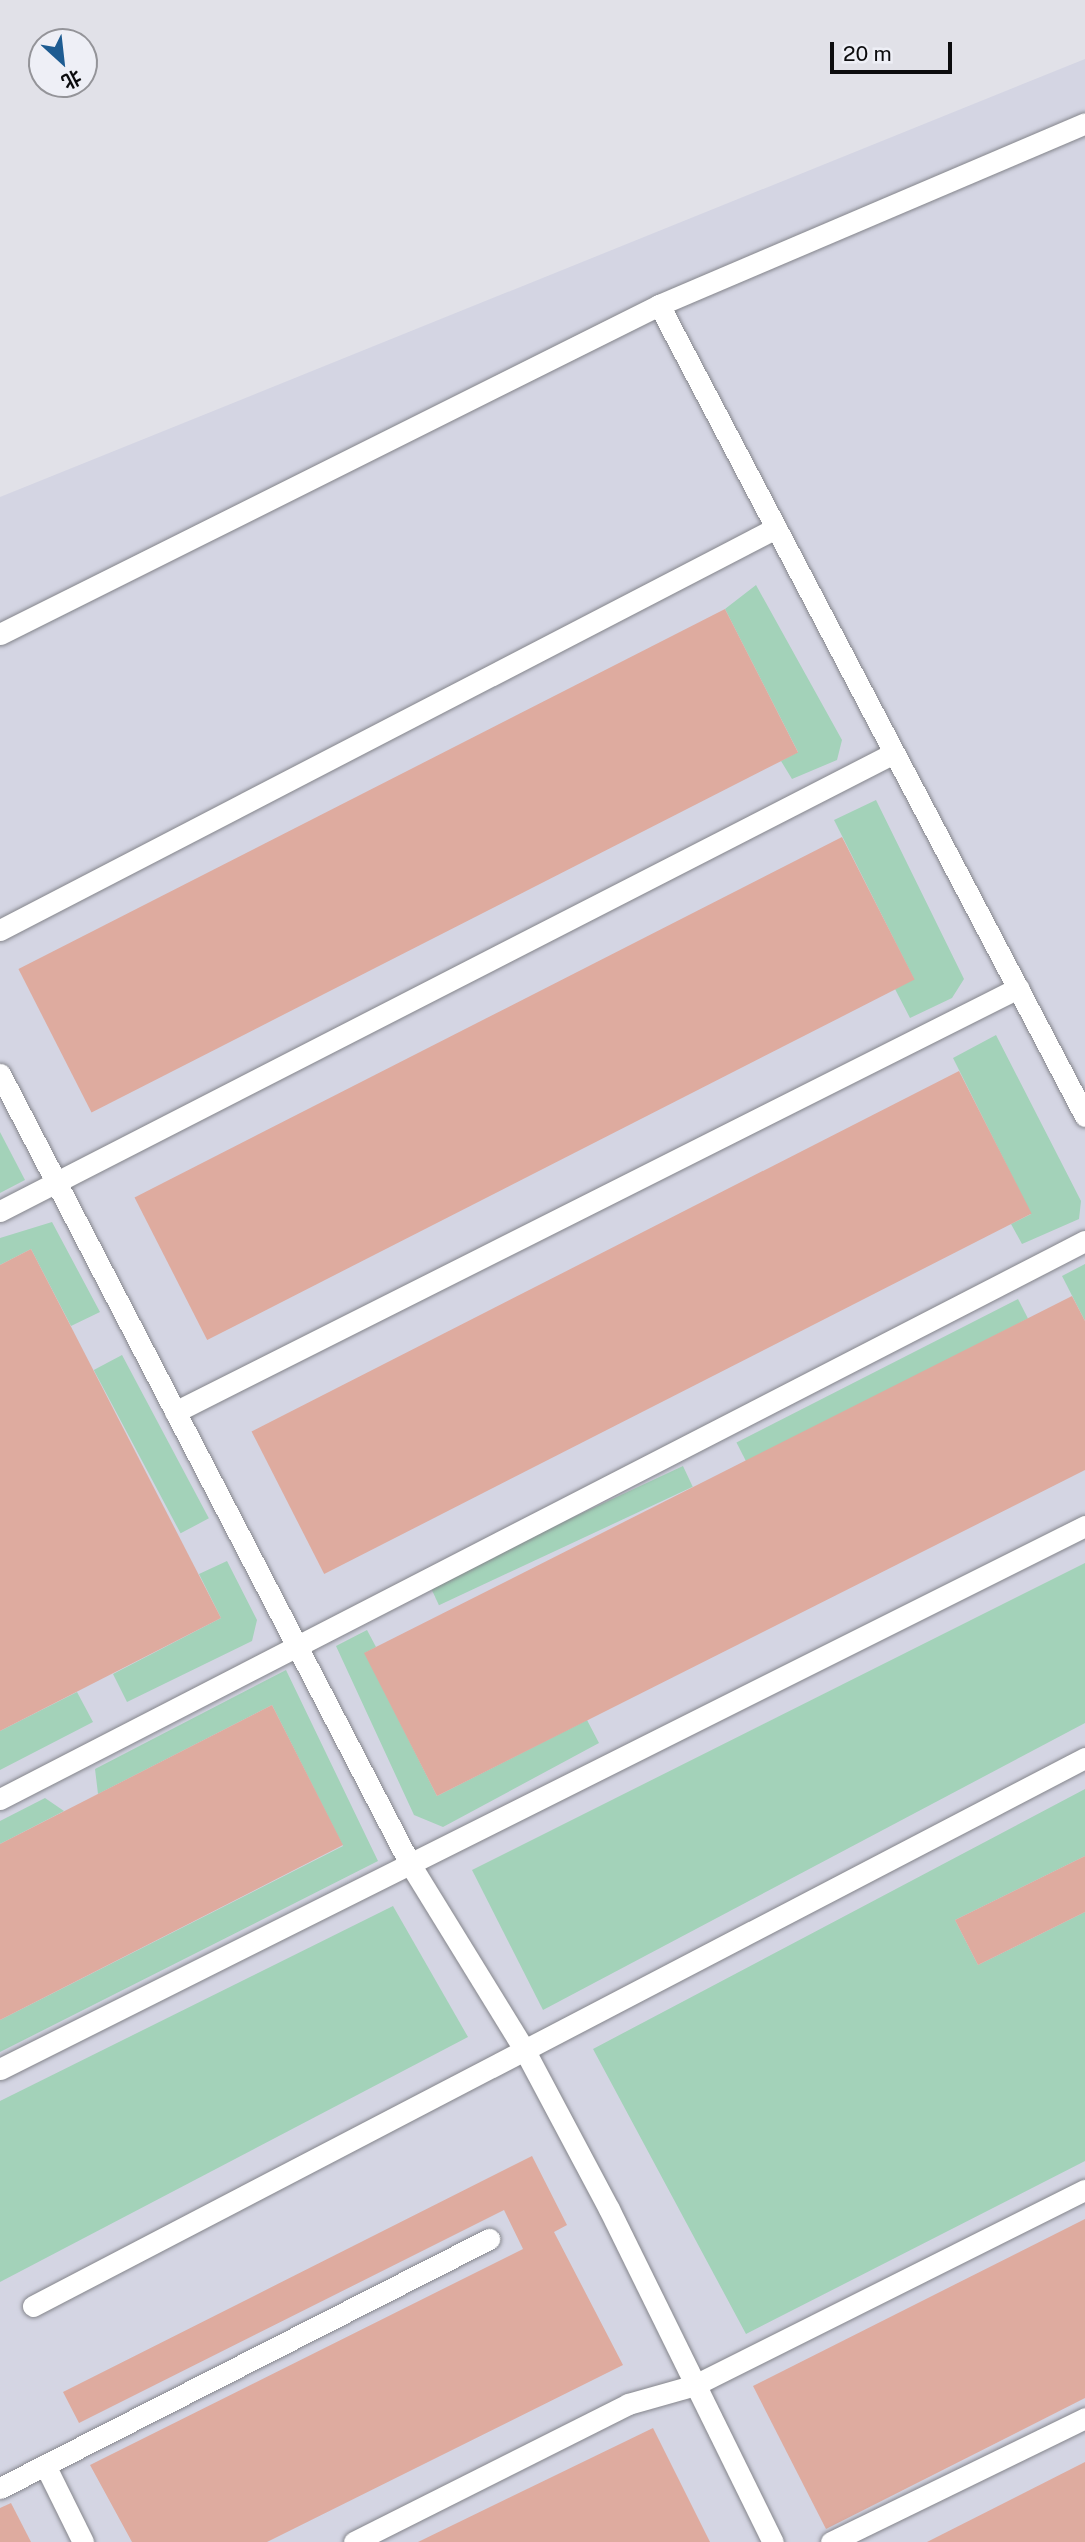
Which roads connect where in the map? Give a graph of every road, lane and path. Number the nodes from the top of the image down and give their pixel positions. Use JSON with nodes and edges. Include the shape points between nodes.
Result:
{"nodes":[{"id":1,"x":1085,"y":122,"type":"edge"},
{"id":2,"x":659,"y":305,"type":"junction"},
{"id":3,"x":776,"y":528,"type":"junction"},
{"id":4,"x":0,"y":634,"type":"edge"},
{"id":5,"x":894,"y":753,"type":"junction"},
{"id":6,"x":0,"y":930,"type":"edge"},
{"id":7,"x":1018,"y":989,"type":"junction"},
{"id":8,"x":0,"y":1074,"type":"edge"},
{"id":9,"x":1085,"y":1116,"type":"edge"},
{"id":10,"x":57,"y":1183,"type":"junction"},
{"id":11,"x":0,"y":1211,"type":"edge"},
{"id":12,"x":1085,"y":1241,"type":"edge"},
{"id":13,"x":175,"y":1412,"type":"junction"},
{"id":14,"x":1085,"y":1526,"type":"edge"},
{"id":15,"x":298,"y":1649,"type":"junction"},
{"id":16,"x":1085,"y":1758,"type":"edge"},
{"id":17,"x":0,"y":1799,"type":"edge"},
{"id":18,"x":410,"y":1864,"type":"junction"},
{"id":19,"x":525,"y":2051,"type":"junction"},
{"id":20,"x":0,"y":2069,"type":"edge"},
{"id":21,"x":1085,"y":2190,"type":"edge"},
{"id":22,"x":489,"y":2239,"type":"dead end"},
{"id":23,"x":33,"y":2306,"type":"dead end"},
{"id":24,"x":695,"y":2385,"type":"junction"},
{"id":25,"x":1085,"y":2418,"type":"edge"},
{"id":26,"x":45,"y":2465,"type":"junction"},
{"id":27,"x":0,"y":2488,"type":"edge"},
{"id":28,"x":83,"y":2542,"type":"edge"},
{"id":29,"x":354,"y":2542,"type":"edge"},
{"id":30,"x":773,"y":2542,"type":"edge"},
{"id":31,"x":831,"y":2542,"type":"edge"}],
"edges":[{"from":1,"to":2,"type":"lane"},
{"from":2,"to":3,"type":"lane"},
{"from":2,"to":4,"type":"lane"},
{"from":3,"to":5,"type":"lane"},
{"from":3,"to":6,"type":"lane"},
{"from":5,"to":7,"type":"lane"},
{"from":5,"to":10,"type":"lane"},
{"from":7,"to":9,"type":"lane"},
{"from":7,"to":13,"type":"lane"},
{"from":8,"to":10,"type":"lane"},
{"from":10,"to":11,"type":"lane"},
{"from":10,"to":13,"type":"lane"},
{"from":12,"to":15,"type":"lane"},
{"from":13,"to":15,"type":"lane"},
{"from":14,"to":18,"type":"lane"},
{"from":15,"to":17,"type":"lane"},
{"from":15,"to":18,"type":"lane"},
{"from":16,"to":19,"type":"lane"},
{"from":18,"to":19,"type":"lane"},
{"from":18,"to":20,"type":"lane"},
{"from":19,"to":23,"type":"lane"},
{"from":19,"to":24,"type":"lane"},
{"from":21,"to":24,"type":"lane"},
{"from":22,"to":26,"type":"lane"},
{"from":24,"to":29,"type":"lane","via":[[628,2404]]},
{"from":24,"to":30,"type":"lane"},
{"from":25,"to":31,"type":"lane"},
{"from":26,"to":27,"type":"lane"},
{"from":26,"to":28,"type":"lane"}]}
